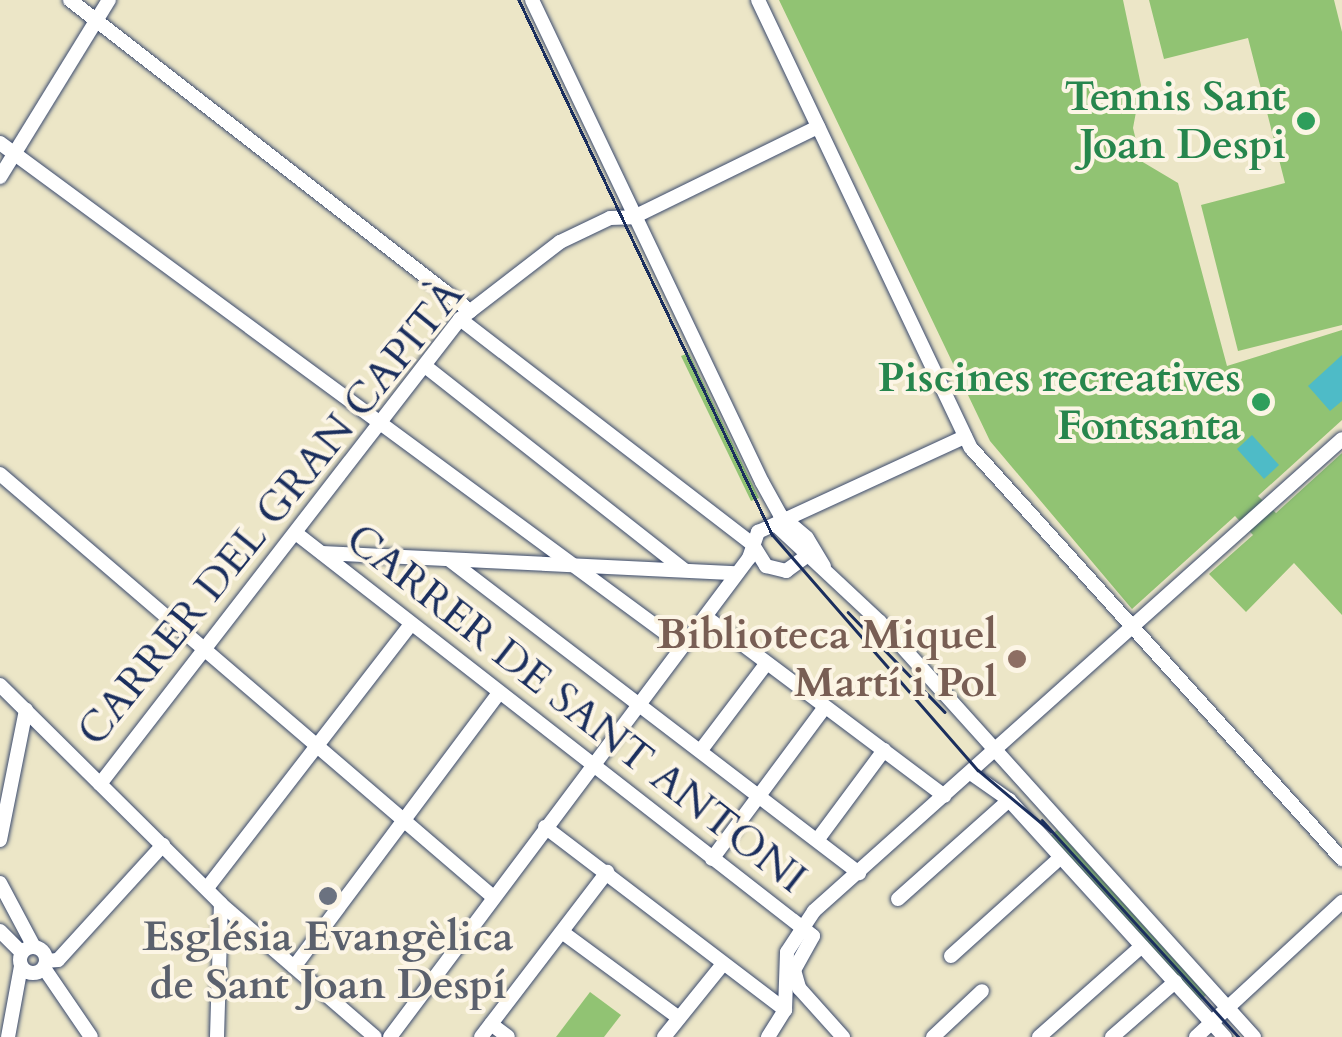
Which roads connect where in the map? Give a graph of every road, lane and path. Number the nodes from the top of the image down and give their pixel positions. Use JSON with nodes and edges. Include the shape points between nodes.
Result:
{"nodes":[{"id":1,"x":70,"y":0,"type":"edge"},
{"id":2,"x":109,"y":0,"type":"edge"},
{"id":3,"x":532,"y":0,"type":"edge"},
{"id":4,"x":758,"y":0,"type":"edge"},
{"id":5,"x":94,"y":20,"type":"junction"},
{"id":6,"x":818,"y":127,"type":"junction"},
{"id":7,"x":0,"y":143,"type":"edge"},
{"id":8,"x":14,"y":154,"type":"junction"},
{"id":9,"x":0,"y":177,"type":"edge"},
{"id":10,"x":634,"y":217,"type":"junction"},
{"id":11,"x":465,"y":315,"type":"junction"},
{"id":12,"x":425,"y":366,"type":"junction"},
{"id":13,"x":382,"y":420,"type":"junction"},
{"id":14,"x":965,"y":436,"type":"junction"},
{"id":15,"x":1342,"y":439,"type":"edge"},
{"id":16,"x":0,"y":474,"type":"edge"},
{"id":17,"x":783,"y":520,"type":"junction"},
{"id":18,"x":296,"y":534,"type":"junction"},
{"id":19,"x":807,"y":538,"type":"junction"},
{"id":20,"x":754,"y":545,"type":"junction"},
{"id":21,"x":320,"y":553,"type":"junction"},
{"id":22,"x":804,"y":557,"type":"junction"},
{"id":23,"x":450,"y":561,"type":"junction"},
{"id":24,"x":570,"y":564,"type":"junction"},
{"id":25,"x":824,"y":566,"type":"junction"},
{"id":26,"x":684,"y":570,"type":"junction"},
{"id":27,"x":736,"y":572,"type":"junction"},
{"id":28,"x":706,"y":617,"type":"junction"},
{"id":29,"x":411,"y":624,"type":"junction"},
{"id":30,"x":1131,"y":630,"type":"junction"},
{"id":31,"x":683,"y":646,"type":"junction"},
{"id":32,"x":205,"y":648,"type":"junction"},
{"id":33,"x":766,"y":664,"type":"junction"},
{"id":34,"x":0,"y":685,"type":"edge"},
{"id":35,"x":497,"y":696,"type":"junction"},
{"id":36,"x":639,"y":706,"type":"junction"},
{"id":37,"x":824,"y":708,"type":"junction"},
{"id":38,"x":26,"y":710,"type":"junction"},
{"id":39,"x":318,"y":744,"type":"junction"},
{"id":40,"x":701,"y":750,"type":"junction"},
{"id":41,"x":884,"y":750,"type":"junction"},
{"id":42,"x":996,"y":754,"type":"junction"},
{"id":43,"x":587,"y":767,"type":"junction"},
{"id":44,"x":972,"y":774,"type":"junction"},
{"id":45,"x":100,"y":784,"type":"junction"},
{"id":46,"x":758,"y":794,"type":"junction"},
{"id":47,"x":944,"y":796,"type":"junction"},
{"id":48,"x":1010,"y":800,"type":"junction"},
{"id":49,"x":404,"y":822,"type":"junction"},
{"id":50,"x":545,"y":827,"type":"junction"},
{"id":51,"x":818,"y":838,"type":"junction"},
{"id":52,"x":0,"y":840,"type":"edge"},
{"id":53,"x":162,"y":846,"type":"junction"},
{"id":54,"x":712,"y":858,"type":"junction"},
{"id":55,"x":1060,"y":858,"type":"junction"},
{"id":56,"x":1342,"y":858,"type":"edge"},
{"id":57,"x":606,"y":872,"type":"junction"},
{"id":58,"x":858,"y":873,"type":"junction"},
{"id":59,"x":0,"y":882,"type":"edge"},
{"id":60,"x":207,"y":888,"type":"junction"},
{"id":61,"x":492,"y":896,"type":"junction"},
{"id":62,"x":898,"y":899,"type":"dead end"},
{"id":63,"x":1342,"y":902,"type":"edge"},
{"id":64,"x":220,"y":904,"type":"junction"},
{"id":65,"x":0,"y":931,"type":"edge"},
{"id":66,"x":562,"y":932,"type":"junction"},
{"id":67,"x":808,"y":932,"type":"junction"},
{"id":68,"x":1142,"y":946,"type":"junction"},
{"id":69,"x":26,"y":955,"type":"junction"},
{"id":70,"x":951,"y":956,"type":"dead end"},
{"id":71,"x":722,"y":964,"type":"junction"},
{"id":72,"x":45,"y":965,"type":"junction"},
{"id":73,"x":294,"y":967,"type":"junction"},
{"id":74,"x":1175,"y":982,"type":"junction"},
{"id":75,"x":982,"y":991,"type":"dead end"},
{"id":76,"x":785,"y":1010,"type":"junction"},
{"id":77,"x":1227,"y":1010,"type":"junction"},
{"id":78,"x":679,"y":1018,"type":"junction"},
{"id":79,"x":1212,"y":1023,"type":"junction"},
{"id":80,"x":491,"y":1024,"type":"junction"},
{"id":81,"x":8,"y":1037,"type":"edge"},
{"id":82,"x":90,"y":1037,"type":"edge"},
{"id":83,"x":217,"y":1037,"type":"edge"},
{"id":84,"x":375,"y":1037,"type":"edge"},
{"id":85,"x":390,"y":1037,"type":"edge"},
{"id":86,"x":481,"y":1037,"type":"edge"},
{"id":87,"x":508,"y":1037,"type":"edge"},
{"id":88,"x":664,"y":1037,"type":"edge"},
{"id":89,"x":768,"y":1037,"type":"edge"},
{"id":90,"x":843,"y":1037,"type":"edge"},
{"id":91,"x":933,"y":1037,"type":"edge"},
{"id":92,"x":1040,"y":1037,"type":"edge"},
{"id":93,"x":1112,"y":1037,"type":"edge"},
{"id":94,"x":1196,"y":1037,"type":"edge"},
{"id":95,"x":1225,"y":1037,"type":"edge"},
{"id":96,"x":1254,"y":1037,"type":"edge"}],
"edges":[{"from":1,"to":5,"type":"street"},
{"from":2,"to":5,"type":"street"},
{"from":3,"to":10,"type":"street"},
{"from":4,"to":6,"type":"street"},
{"from":5,"to":8,"type":"street"},
{"from":5,"to":11,"type":"street"},
{"from":6,"to":10,"type":"street","name":"CARRER DEL GRAN CAPITÀ"},
{"from":6,"to":14,"type":"street"},
{"from":7,"to":8,"type":"street"},
{"from":8,"to":9,"type":"street"},
{"from":8,"to":13,"type":"street"},
{"from":10,"to":11,"type":"street","name":"CARRER DEL GRAN CAPITÀ","via":[[610,218],[560,242]]},
{"from":10,"to":17,"type":"street"},
{"from":11,"to":12,"type":"street","name":"CARRER DEL GRAN CAPITÀ"},
{"from":11,"to":20,"type":"street"},
{"from":12,"to":13,"type":"street","name":"CARRER DEL GRAN CAPITÀ"},
{"from":12,"to":26,"type":"street"},
{"from":13,"to":18,"type":"street","name":"CARRER DEL GRAN CAPITÀ"},
{"from":13,"to":24,"type":"street"},
{"from":14,"to":17,"type":"street"},
{"from":14,"to":30,"type":"street"},
{"from":15,"to":30,"type":"street"},
{"from":16,"to":32,"type":"street"},
{"from":17,"to":19,"type":"street"},
{"from":17,"to":20,"type":"street","via":[[758,532]]},
{"from":17,"to":22,"type":"street"},
{"from":18,"to":21,"type":"street","name":"CARRER DE SANT ANTONI"},
{"from":18,"to":32,"type":"street","name":"CARRER DEL GRAN CAPITÀ"},
{"from":19,"to":22,"type":"street"},
{"from":19,"to":25,"type":"street"},
{"from":20,"to":22,"type":"street","via":[[776,569],[786,571]]},
{"from":20,"to":27,"type":"street"},
{"from":21,"to":23,"type":"street"},
{"from":21,"to":29,"type":"street","name":"CARRER DE SANT ANTONI"},
{"from":22,"to":25,"type":"street"},
{"from":23,"to":24,"type":"street"},
{"from":23,"to":36,"type":"street"},
{"from":24,"to":26,"type":"street"},
{"from":24,"to":31,"type":"street"},
{"from":25,"to":42,"type":"street"},
{"from":26,"to":27,"type":"street"},
{"from":27,"to":28,"type":"street"},
{"from":28,"to":31,"type":"street"},
{"from":28,"to":33,"type":"street"},
{"from":29,"to":35,"type":"street","name":"CARRER DE SANT ANTONI"},
{"from":29,"to":39,"type":"street"},
{"from":30,"to":42,"type":"street"},
{"from":30,"to":56,"type":"street"},
{"from":31,"to":36,"type":"street"},
{"from":32,"to":39,"type":"street"},
{"from":32,"to":45,"type":"street","name":"CARRER DEL GRAN CAPITÀ"},
{"from":33,"to":37,"type":"street"},
{"from":33,"to":40,"type":"street"},
{"from":34,"to":38,"type":"street"},
{"from":35,"to":43,"type":"street","name":"CARRER DE SANT ANTONI"},
{"from":35,"to":49,"type":"street"},
{"from":36,"to":40,"type":"street"},
{"from":36,"to":43,"type":"street"},
{"from":37,"to":41,"type":"street"},
{"from":37,"to":46,"type":"street"},
{"from":38,"to":45,"type":"street"},
{"from":38,"to":52,"type":"street"},
{"from":39,"to":49,"type":"street"},
{"from":39,"to":60,"type":"street"},
{"from":40,"to":46,"type":"street"},
{"from":41,"to":47,"type":"street"},
{"from":41,"to":51,"type":"street"},
{"from":42,"to":44,"type":"street"},
{"from":42,"to":48,"type":"street"},
{"from":42,"to":77,"type":"street"},
{"from":43,"to":50,"type":"street"},
{"from":43,"to":54,"type":"street","name":"CARRER DE SANT ANTONI"},
{"from":44,"to":47,"type":"street"},
{"from":44,"to":48,"type":"street"},
{"from":45,"to":53,"type":"street"},
{"from":46,"to":51,"type":"street"},
{"from":46,"to":54,"type":"street"},
{"from":47,"to":58,"type":"street"},
{"from":48,"to":55,"type":"street"},
{"from":48,"to":62,"type":"street"},
{"from":49,"to":61,"type":"street"},
{"from":49,"to":73,"type":"street"},
{"from":50,"to":57,"type":"street"},
{"from":50,"to":61,"type":"street"},
{"from":51,"to":58,"type":"street"},
{"from":53,"to":60,"type":"street"},
{"from":53,"to":72,"type":"street","via":[[58,960]]},
{"from":54,"to":67,"type":"street","name":"CARRER DE SANT ANTONI"},
{"from":55,"to":68,"type":"street"},
{"from":55,"to":70,"type":"street"},
{"from":57,"to":66,"type":"street"},
{"from":57,"to":71,"type":"street"},
{"from":58,"to":67,"type":"street","via":[[821,905]]},
{"from":59,"to":69,"type":"street"},
{"from":60,"to":64,"type":"street"},
{"from":61,"to":85,"type":"street"},
{"from":63,"to":77,"type":"street"},
{"from":64,"to":73,"type":"street"},
{"from":64,"to":83,"type":"street"},
{"from":65,"to":69,"type":"street"},
{"from":66,"to":78,"type":"street"},
{"from":66,"to":80,"type":"street"},
{"from":67,"to":76,"type":"street","via":[[781,976]]},
{"from":67,"to":90,"type":"street","via":[[794,970],[800,988]]},
{"from":68,"to":74,"type":"street"},
{"from":68,"to":92,"type":"street"},
{"from":69,"to":72,"type":"street"},
{"from":69,"to":72,"type":"street","via":[[32,973]]},
{"from":69,"to":81,"type":"street"},
{"from":71,"to":76,"type":"street"},
{"from":71,"to":78,"type":"street"},
{"from":72,"to":82,"type":"street"},
{"from":73,"to":84,"type":"street"},
{"from":74,"to":79,"type":"street"},
{"from":74,"to":93,"type":"street"},
{"from":75,"to":91,"type":"street"},
{"from":76,"to":89,"type":"street"},
{"from":77,"to":79,"type":"street"},
{"from":77,"to":96,"type":"street"},
{"from":78,"to":88,"type":"street"},
{"from":79,"to":94,"type":"street"},
{"from":79,"to":95,"type":"street"},
{"from":80,"to":86,"type":"street"},
{"from":80,"to":87,"type":"street"}]}
